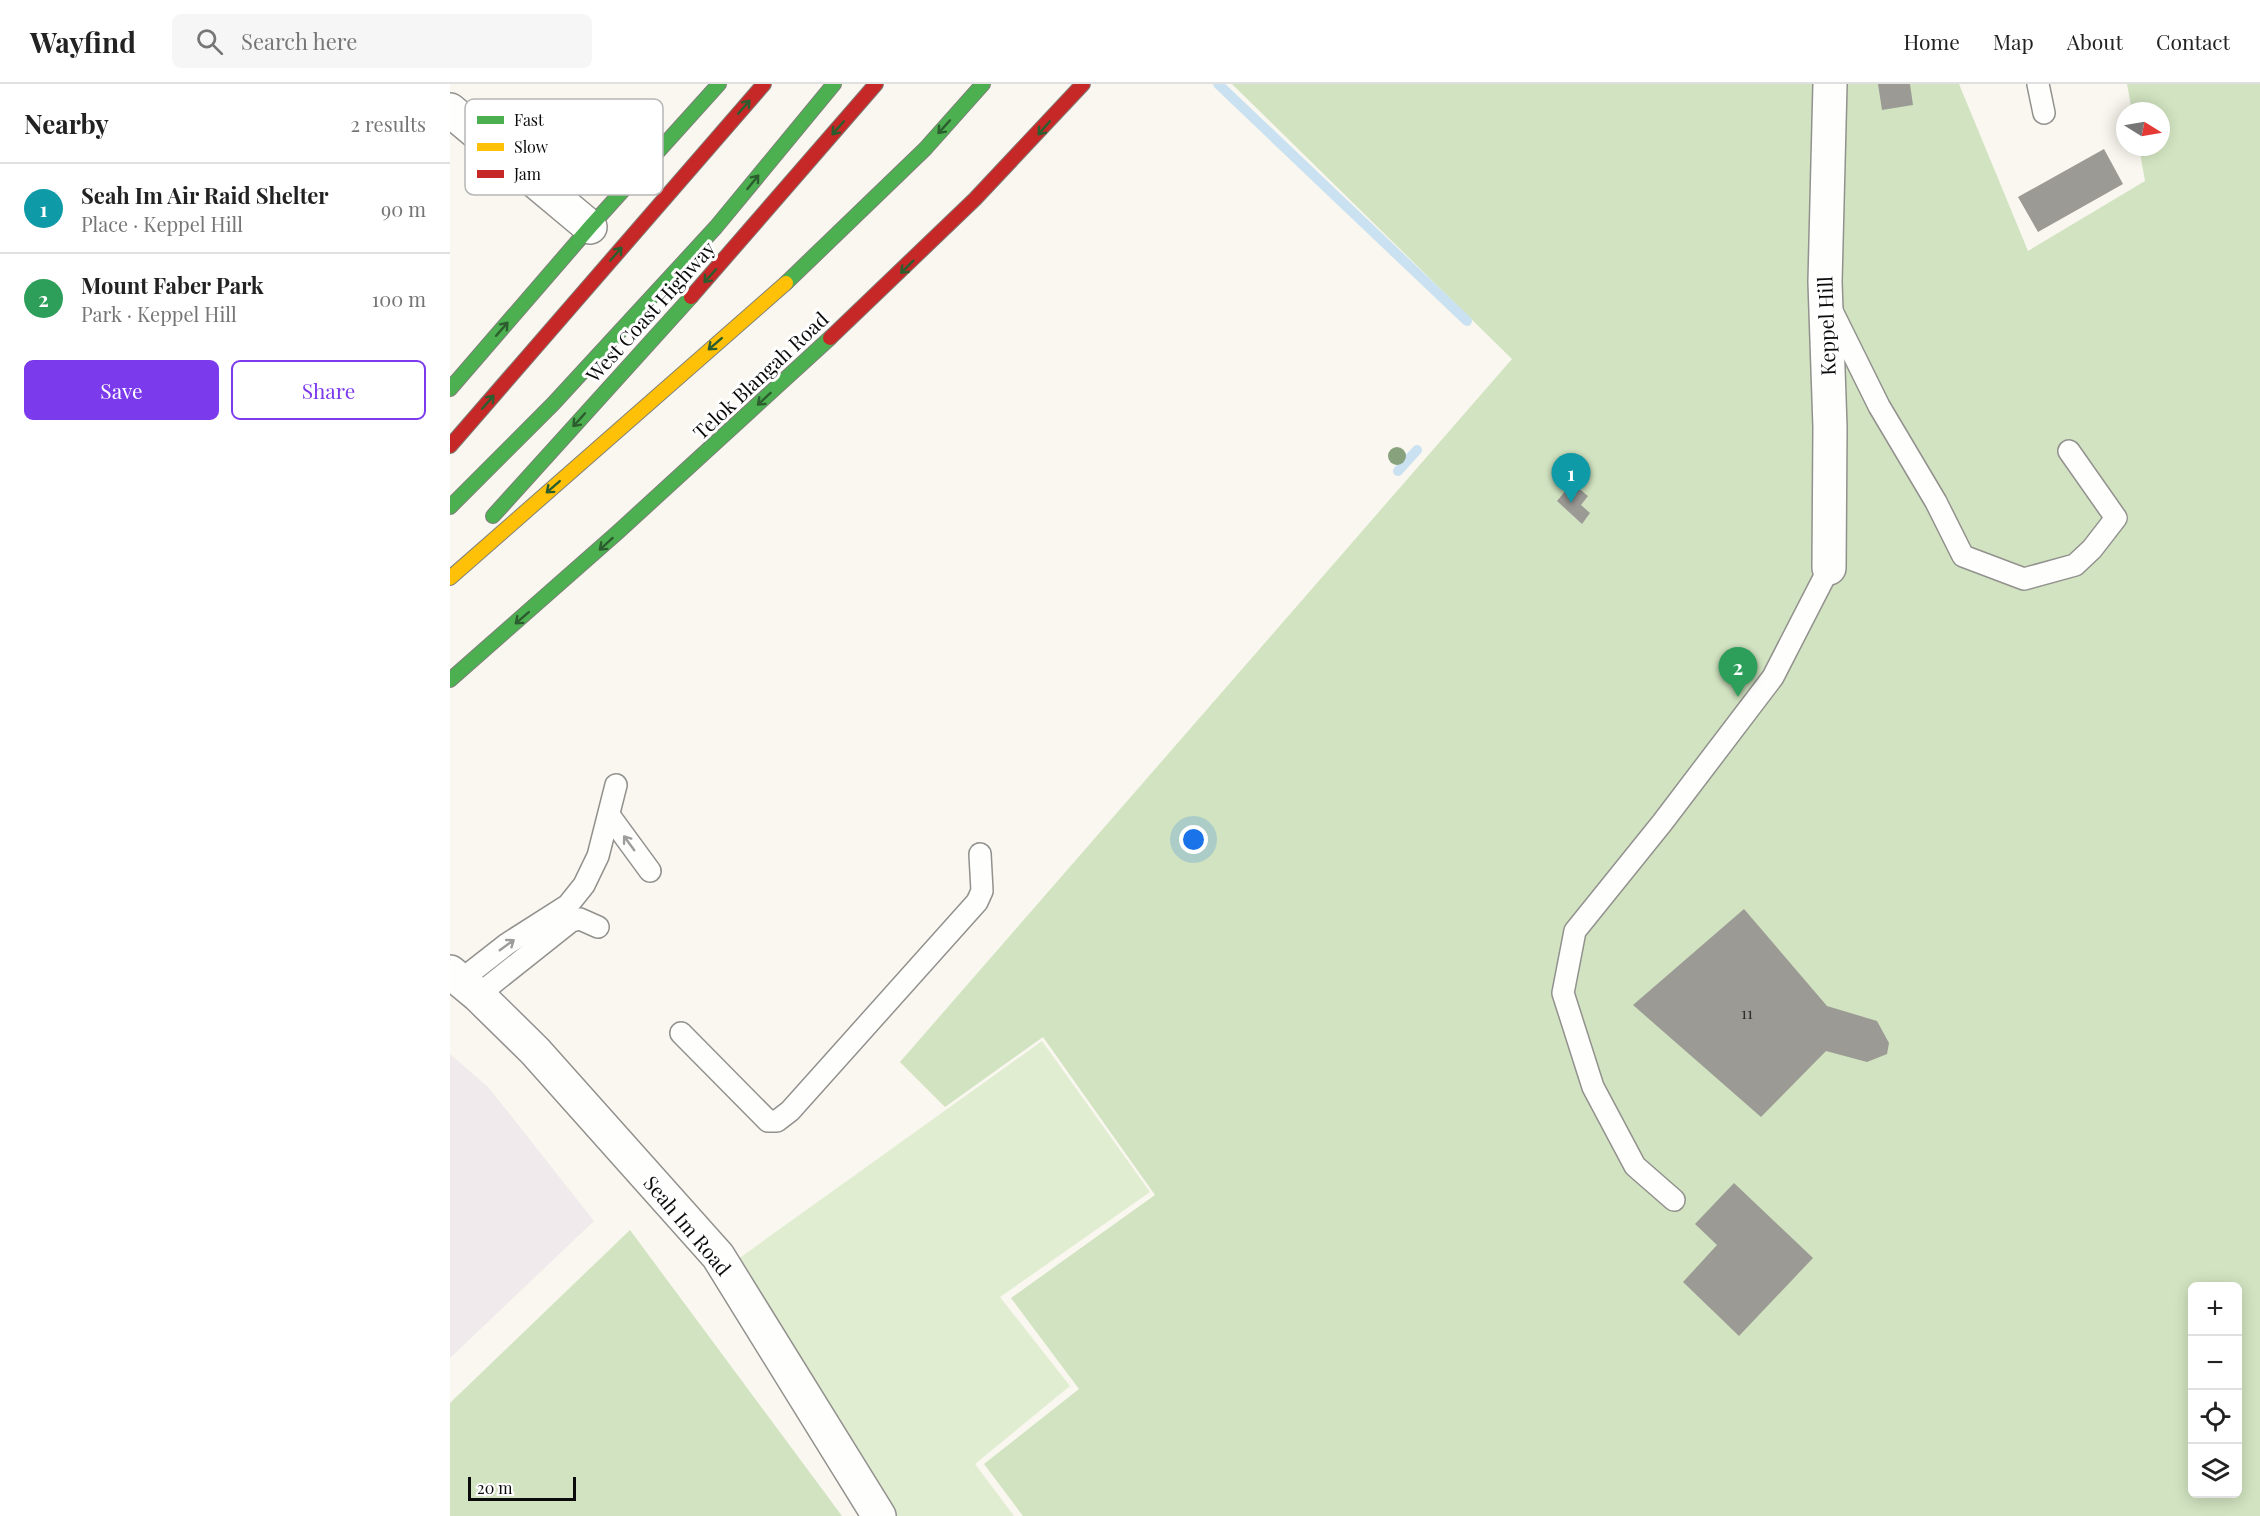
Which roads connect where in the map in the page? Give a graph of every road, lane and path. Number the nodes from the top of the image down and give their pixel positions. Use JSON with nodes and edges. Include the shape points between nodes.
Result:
{"nodes":[{"id":1,"x":718,"y":84,"type":"edge"},
{"id":2,"x":764,"y":84,"type":"edge"},
{"id":3,"x":834,"y":84,"type":"edge"},
{"id":4,"x":876,"y":84,"type":"edge"},
{"id":5,"x":984,"y":84,"type":"edge"},
{"id":6,"x":1083,"y":84,"type":"edge"},
{"id":7,"x":1830,"y":84,"type":"edge"},
{"id":8,"x":2038,"y":84,"type":"edge"},
{"id":9,"x":450,"y":110,"type":"edge"},
{"id":10,"x":2044,"y":113,"type":"dead end"},
{"id":11,"x":465,"y":123,"type":"edge"},
{"id":12,"x":663,"y":145,"type":"edge"},
{"id":13,"x":552,"y":195,"type":"edge"},
{"id":14,"x":619,"y":195,"type":"edge"},
{"id":15,"x":590,"y":227,"type":"junction"},
{"id":16,"x":1827,"y":300,"type":"junction"},
{"id":17,"x":450,"y":389,"type":"edge"},
{"id":18,"x":450,"y":446,"type":"edge"},
{"id":19,"x":2069,"y":451,"type":"dead end"},
{"id":20,"x":450,"y":507,"type":"edge"},
{"id":21,"x":481,"y":528,"type":"dead end"},
{"id":22,"x":466,"y":545,"type":"dead end"},
{"id":23,"x":450,"y":563,"type":"edge"},
{"id":24,"x":1829,"y":568,"type":"joint"},
{"id":25,"x":450,"y":578,"type":"edge"},
{"id":26,"x":450,"y":680,"type":"edge"},
{"id":27,"x":616,"y":785,"type":"dead end"},
{"id":28,"x":609,"y":815,"type":"junction"},
{"id":29,"x":980,"y":854,"type":"dead end"},
{"id":30,"x":650,"y":871,"type":"dead end"},
{"id":31,"x":598,"y":927,"type":"dead end"},
{"id":32,"x":463,"y":982,"type":"edge"},
{"id":33,"x":681,"y":1033,"type":"dead end"},
{"id":34,"x":1674,"y":1200,"type":"dead end"},
{"id":35,"x":879,"y":1516,"type":"edge"}],
"edges":[{"from":1,"to":12,"type":"main road"},
{"from":18,"to":2,"type":"main road","one_way":true},
{"from":20,"to":3,"type":"main road","one_way":true,"via":[[553,404],[716,227]]},
{"from":4,"to":21,"type":"main road","name":"West Coast Highway","one_way":true,"via":[[741,242]]},
{"from":5,"to":25,"type":"main road","one_way":true,"via":[[925,149],[791,278]]},
{"from":6,"to":26,"type":"main road","name":"Telok Blangah Road","one_way":true,"via":[[1029,146],[895,279],[646,509]]},
{"from":7,"to":16,"type":"street","name":"Keppel Hill"},
{"from":8,"to":10,"type":"lane"},
{"from":9,"to":11,"type":"street"},
{"from":13,"to":15,"type":"street"},
{"from":14,"to":15,"type":"main road"},
{"from":17,"to":15,"type":"main road","one_way":true},
{"from":16,"to":19,"type":"lane","via":[[1878,406],[1936,502],[1963,556],[2024,579],[2075,565],[2092,549],[2116,518]]},
{"from":16,"to":24,"type":"street","name":"Keppel Hill"},
{"from":22,"to":23,"type":"main road"},
{"from":24,"to":34,"type":"lane","via":[[1773,677],[1575,931],[1563,993],[1593,1087],[1635,1166]]},
{"from":27,"to":28,"type":"lane"},
{"from":30,"to":28,"type":"lane","one_way":true},
{"from":32,"to":28,"type":"lane","one_way":true,"via":[[507,944],[568,905],[584,885],[598,856]]},
{"from":29,"to":33,"type":"lane","via":[[982,891],[977,902],[777,1121],[768,1120]]},
{"from":31,"to":32,"type":"lane","via":[[580,919],[570,921]]},
{"from":32,"to":35,"type":"street","name":"Seah Im Road","via":[[535,1051],[718,1256]]}]}
